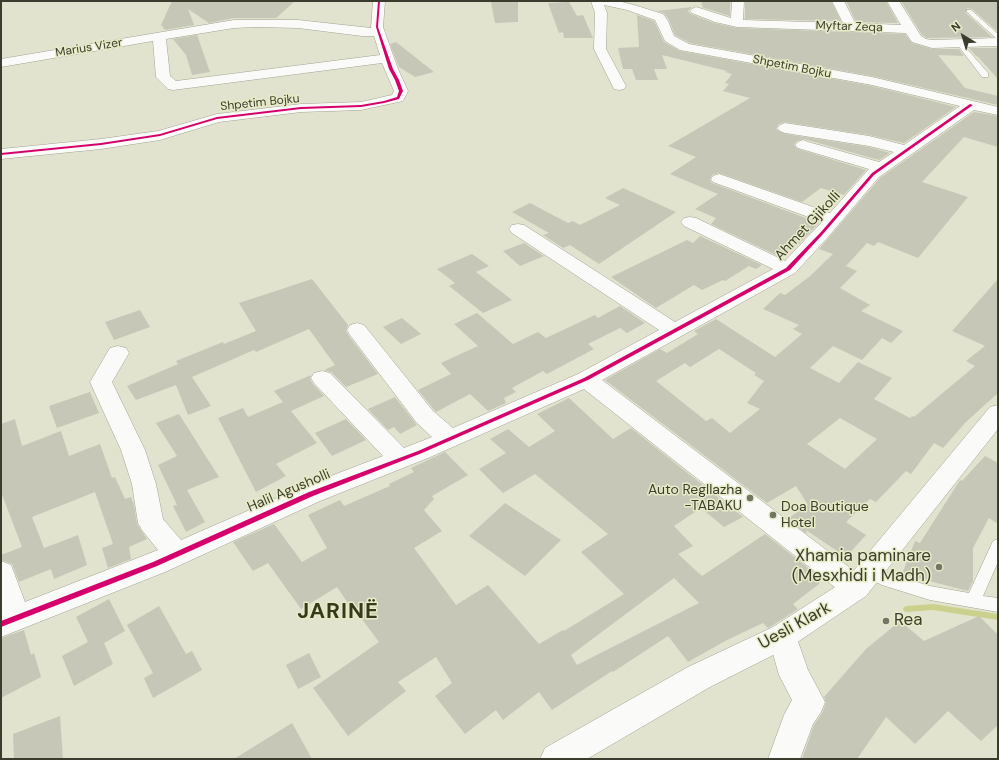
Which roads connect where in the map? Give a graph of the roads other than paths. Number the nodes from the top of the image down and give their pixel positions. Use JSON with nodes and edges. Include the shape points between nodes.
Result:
{"nodes":[{"id":1,"x":378,"y":1,"type":"edge"},
{"id":2,"x":597,"y":1,"type":"edge"},
{"id":3,"x":601,"y":1,"type":"edge"},
{"id":4,"x":738,"y":1,"type":"edge"},
{"id":5,"x":838,"y":1,"type":"edge"},
{"id":6,"x":893,"y":1,"type":"edge"},
{"id":7,"x":696,"y":11,"type":"dead end"},
{"id":8,"x":969,"y":12,"type":"dead end"},
{"id":9,"x":737,"y":23,"type":"junction"},
{"id":10,"x":851,"y":27,"type":"junction"},
{"id":11,"x":911,"y":29,"type":"junction"},
{"id":12,"x":379,"y":32,"type":"junction"},
{"id":13,"x":159,"y":36,"type":"junction"},
{"id":14,"x":998,"y":38,"type":"edge"},
{"id":15,"x":998,"y":42,"type":"edge"},
{"id":16,"x":959,"y":43,"type":"junction"},
{"id":17,"x":387,"y":58,"type":"junction"},
{"id":18,"x":1,"y":62,"type":"edge"},
{"id":19,"x":985,"y":76,"type":"dead end"},
{"id":20,"x":619,"y":86,"type":"dead end"},
{"id":21,"x":971,"y":105,"type":"junction"},
{"id":22,"x":998,"y":111,"type":"edge"},
{"id":23,"x":785,"y":128,"type":"dead end"},
{"id":24,"x":803,"y":145,"type":"dead end"},
{"id":25,"x":907,"y":150,"type":"junction"},
{"id":26,"x":1,"y":154,"type":"edge"},
{"id":27,"x":882,"y":168,"type":"junction"},
{"id":28,"x":720,"y":179,"type":"dead end"},
{"id":29,"x":833,"y":220,"type":"junction"},
{"id":30,"x":690,"y":222,"type":"dead end"},
{"id":31,"x":518,"y":229,"type":"dead end"},
{"id":32,"x":788,"y":269,"type":"junction"},
{"id":33,"x":358,"y":330,"type":"dead end"},
{"id":34,"x":675,"y":331,"type":"junction"},
{"id":35,"x":118,"y":353,"type":"dead end"},
{"id":36,"x":322,"y":378,"type":"dead end"},
{"id":37,"x":586,"y":379,"type":"junction"},
{"id":38,"x":998,"y":413,"type":"edge"},
{"id":39,"x":450,"y":439,"type":"junction"},
{"id":40,"x":400,"y":459,"type":"junction"},
{"id":41,"x":998,"y":545,"type":"edge"},
{"id":42,"x":177,"y":554,"type":"junction"},
{"id":43,"x":1,"y":573,"type":"edge"},
{"id":44,"x":862,"y":580,"type":"junction"},
{"id":45,"x":973,"y":601,"type":"junction"},
{"id":46,"x":998,"y":605,"type":"edge"},
{"id":47,"x":9,"y":621,"type":"edge"},
{"id":48,"x":783,"y":636,"type":"junction"},
{"id":49,"x":556,"y":759,"type":"edge"},
{"id":50,"x":784,"y":759,"type":"edge"}],
"edges":[{"from":1,"to":12,"type":"street","name":"Shpetim Bojku"},
{"from":2,"to":20,"type":"street","via":[[601,12],[600,49]]},
{"from":3,"to":21,"type":"street","name":"Shpetim Bojku","via":[[630,6],[659,18],[669,38],[686,47],[872,81]]},
{"from":4,"to":9,"type":"street"},
{"from":5,"to":10,"type":"street"},
{"from":6,"to":11,"type":"street"},
{"from":7,"to":9,"type":"street","name":"Myftar Zeqa","via":[[719,20]]},
{"from":8,"to":14,"type":"lane"},
{"from":9,"to":10,"type":"street","name":"Myftar Zeqa"},
{"from":10,"to":11,"type":"street","name":"Myftar Zeqa"},
{"from":11,"to":16,"type":"street","via":[[916,39],[922,42]]},
{"from":12,"to":13,"type":"street","name":"Marius Vizer","via":[[256,22]]},
{"from":12,"to":17,"type":"street","name":"Shpetim Bojku"},
{"from":13,"to":17,"type":"street","via":[[163,77],[173,86]]},
{"from":13,"to":18,"type":"street","name":"Marius Vizer"},
{"from":15,"to":16,"type":"street"},
{"from":16,"to":19,"type":"lane"},
{"from":17,"to":26,"type":"street","name":"Shpetim Bojku","via":[[400,91],[398,98],[384,102],[217,118],[160,135]]},
{"from":21,"to":22,"type":"street","name":"Shpetim Bojku"},
{"from":21,"to":25,"type":"street","name":"Ahmet Gjikolli"},
{"from":23,"to":25,"type":"street","via":[[869,141]]},
{"from":24,"to":27,"type":"street"},
{"from":25,"to":27,"type":"street","name":"Ahmet Gjikolli"},
{"from":27,"to":29,"type":"street","name":"Ahmet Gjikolli","via":[[873,174]]},
{"from":28,"to":29,"type":"street","name":"Ahmet Gjikolli"},
{"from":29,"to":32,"type":"street","name":"Ahmet Gjikolli"},
{"from":30,"to":32,"type":"street"},
{"from":31,"to":34,"type":"street"},
{"from":32,"to":34,"type":"street","name":"Ahmet Gjikolli"},
{"from":33,"to":39,"type":"street","via":[[425,417]]},
{"from":34,"to":37,"type":"street","name":"Ahmet Gjikolli"},
{"from":35,"to":42,"type":"street","via":[[101,382],[133,450],[144,484],[151,523]]},
{"from":36,"to":40,"type":"street"},
{"from":37,"to":39,"type":"street","name":"Halil Agusholli"},
{"from":37,"to":44,"type":"street"},
{"from":38,"to":44,"type":"street","name":"Uesli Klark"},
{"from":39,"to":40,"type":"street","name":"Halil Agusholli"},
{"from":40,"to":42,"type":"street","name":"Halil Agusholli","via":[[311,494]]},
{"from":41,"to":45,"type":"lane"},
{"from":42,"to":47,"type":"street","name":"Halil Agusholli"},
{"from":43,"to":47,"type":"street"},
{"from":44,"to":45,"type":"lane","via":[[887,580],[930,593]]},
{"from":44,"to":48,"type":"street","name":"Uesli Klark"},
{"from":45,"to":46,"type":"lane"},
{"from":48,"to":49,"type":"street","name":"Uesli Klark","via":[[699,676]]},
{"from":48,"to":50,"type":"street","via":[[794,675],[810,702],[800,715]]}]}
